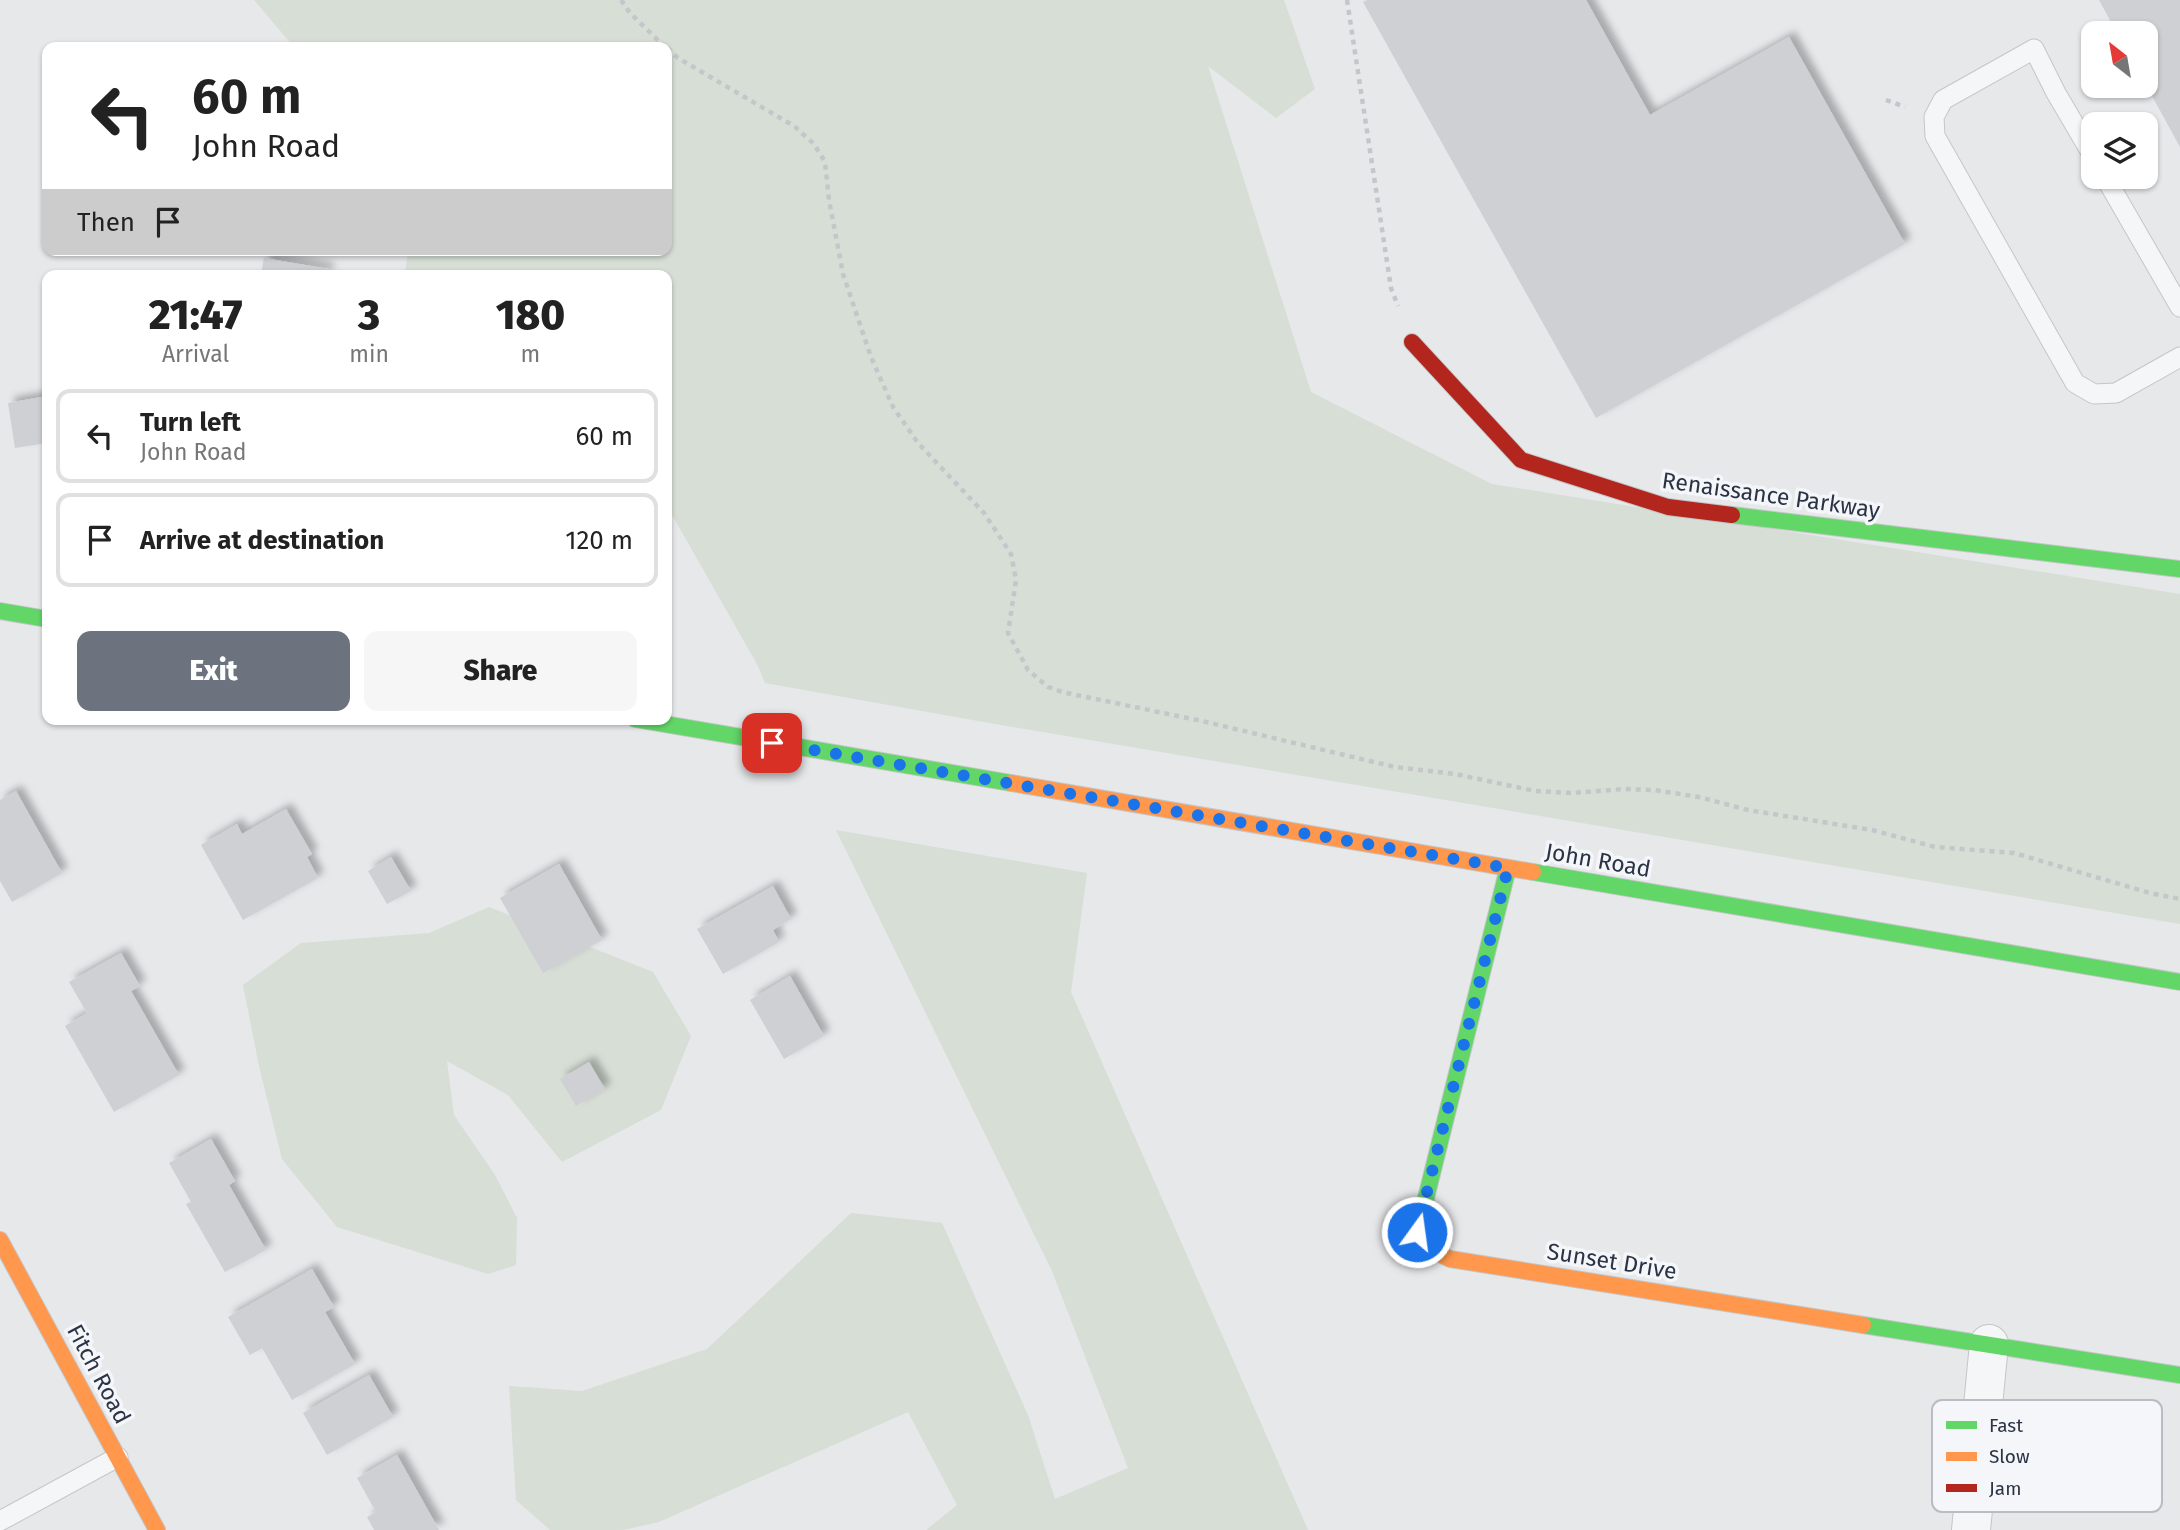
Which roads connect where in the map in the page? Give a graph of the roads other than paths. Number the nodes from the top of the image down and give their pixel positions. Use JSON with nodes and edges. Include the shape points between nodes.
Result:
{"nodes":[{"id":1,"x":2081,"y":136,"type":"edge"},
{"id":2,"x":2112,"y":189,"type":"edge"},
{"id":3,"x":2180,"y":307,"type":"edge"},
{"id":4,"x":1412,"y":342,"type":"road end"},
{"id":5,"x":2180,"y":357,"type":"edge"},
{"id":6,"x":2180,"y":569,"type":"edge"},
{"id":7,"x":0,"y":611,"type":"edge"},
{"id":8,"x":42,"y":618,"type":"edge"},
{"id":9,"x":670,"y":725,"type":"edge"},
{"id":10,"x":1508,"y":868,"type":"junction"},
{"id":11,"x":2180,"y":982,"type":"edge"},
{"id":12,"x":0,"y":1240,"type":"edge"},
{"id":13,"x":1989,"y":1345,"type":"junction"},
{"id":14,"x":2180,"y":1374,"type":"edge"},
{"id":15,"x":1983,"y":1400,"type":"edge"},
{"id":16,"x":118,"y":1457,"type":"junction"},
{"id":17,"x":1972,"y":1512,"type":"edge"},
{"id":18,"x":0,"y":1521,"type":"edge"},
{"id":19,"x":157,"y":1530,"type":"edge"},
{"id":20,"x":1970,"y":1530,"type":"edge"}],
"edges":[{"from":1,"to":5,"type":"lane","via":[[2034,49],[1943,100],[1934,117],[1935,136],[2075,383],[2094,394],[2116,393]]},
{"from":2,"to":3,"type":"lane"},
{"from":4,"to":6,"type":"street","name":"Renaissance Parkway","via":[[1521,460],[1668,507]]},
{"from":7,"to":8,"type":"street"},
{"from":9,"to":10,"type":"street","name":"John Road"},
{"from":10,"to":11,"type":"street","name":"John Road"},
{"from":10,"to":13,"type":"street","name":"Sunset Drive","via":[[1417,1232],[1432,1250],[1450,1259]]},
{"from":12,"to":16,"type":"street","name":"Fitch Road"},
{"from":13,"to":14,"type":"street","name":"Sunset Drive"},
{"from":13,"to":15,"type":"street"},
{"from":16,"to":18,"type":"lane"},
{"from":16,"to":19,"type":"street","name":"Fitch Road"},
{"from":17,"to":20,"type":"street"}]}
